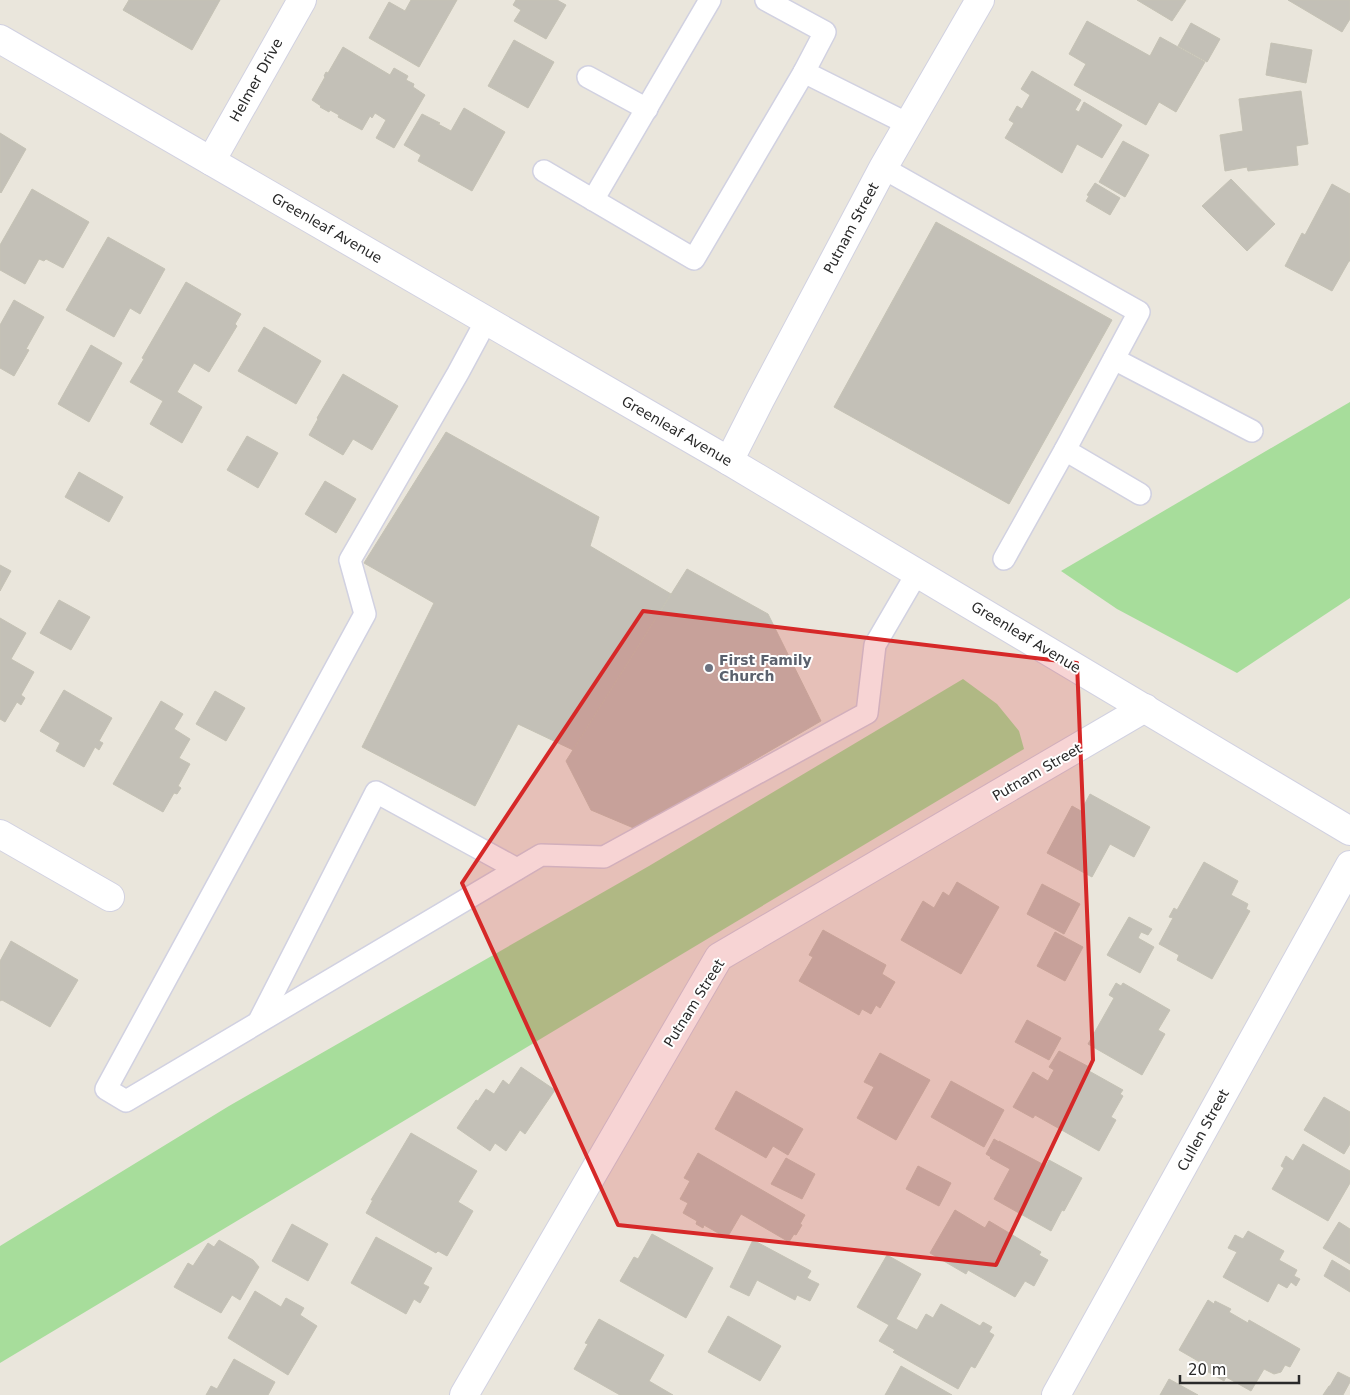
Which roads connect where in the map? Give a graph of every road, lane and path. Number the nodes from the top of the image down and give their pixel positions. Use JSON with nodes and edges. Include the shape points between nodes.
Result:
{"nodes":[{"id":1,"x":302,"y":0,"type":"edge"},
{"id":2,"x":710,"y":0,"type":"edge"},
{"id":3,"x":766,"y":0,"type":"edge"},
{"id":4,"x":980,"y":0,"type":"edge"},
{"id":5,"x":0,"y":39,"type":"edge"},
{"id":6,"x":804,"y":72,"type":"junction"},
{"id":7,"x":588,"y":77,"type":"dead end"},
{"id":8,"x":647,"y":109,"type":"junction"},
{"id":9,"x":908,"y":124,"type":"junction"},
{"id":10,"x":211,"y":161,"type":"junction"},
{"id":11,"x":883,"y":168,"type":"junction"},
{"id":12,"x":544,"y":171,"type":"dead end"},
{"id":13,"x":593,"y":200,"type":"junction"},
{"id":14,"x":486,"y":321,"type":"junction"},
{"id":15,"x":1114,"y":359,"type":"junction"},
{"id":16,"x":1252,"y":431,"type":"dead end"},
{"id":17,"x":1065,"y":450,"type":"junction"},
{"id":18,"x":729,"y":461,"type":"junction"},
{"id":19,"x":1140,"y":494,"type":"dead end"},
{"id":20,"x":1004,"y":559,"type":"dead end"},
{"id":21,"x":917,"y":573,"type":"junction"},
{"id":22,"x":1145,"y":708,"type":"junction"},
{"id":23,"x":1350,"y":831,"type":"edge"},
{"id":24,"x":0,"y":834,"type":"edge"},
{"id":25,"x":1350,"y":865,"type":"edge"},
{"id":26,"x":517,"y":869,"type":"junction"},
{"id":27,"x":110,"y":897,"type":"dead end"},
{"id":28,"x":258,"y":1022,"type":"junction"},
{"id":29,"x":464,"y":1395,"type":"edge"},
{"id":30,"x":1056,"y":1395,"type":"edge"}],
"edges":[{"from":1,"to":10,"type":"street","name":"Helmer Drive"},
{"from":2,"to":8,"type":"lane"},
{"from":3,"to":6,"type":"lane","via":[[825,32]]},
{"from":4,"to":9,"type":"street","name":"Putnam Street"},
{"from":5,"to":10,"type":"street","name":"Greenleaf Avenue"},
{"from":6,"to":9,"type":"lane"},
{"from":6,"to":13,"type":"lane","via":[[694,259]]},
{"from":7,"to":8,"type":"lane"},
{"from":8,"to":13,"type":"lane"},
{"from":9,"to":11,"type":"street","name":"Putnam Street"},
{"from":10,"to":14,"type":"street","name":"Greenleaf Avenue"},
{"from":11,"to":15,"type":"lane","via":[[1139,312]]},
{"from":11,"to":18,"type":"street","name":"Putnam Street"},
{"from":12,"to":13,"type":"lane"},
{"from":14,"to":18,"type":"street","name":"Greenleaf Avenue"},
{"from":14,"to":28,"type":"lane","via":[[350,560],[365,614],[106,1089],[126,1101]]},
{"from":15,"to":16,"type":"lane"},
{"from":15,"to":17,"type":"lane"},
{"from":17,"to":19,"type":"lane"},
{"from":17,"to":20,"type":"lane"},
{"from":18,"to":21,"type":"street","name":"Greenleaf Avenue"},
{"from":21,"to":22,"type":"street","name":"Greenleaf Avenue"},
{"from":21,"to":26,"type":"lane","via":[[875,645],[867,713],[604,857],[541,854]]},
{"from":22,"to":23,"type":"street","name":"Greenleaf Avenue"},
{"from":22,"to":29,"type":"street","name":"Putnam Street","via":[[719,956]]},
{"from":24,"to":27,"type":"street"},
{"from":25,"to":30,"type":"street","name":"Cullen Street"},
{"from":26,"to":28,"type":"lane"},
{"from":26,"to":28,"type":"lane","via":[[376,792]]}]}
